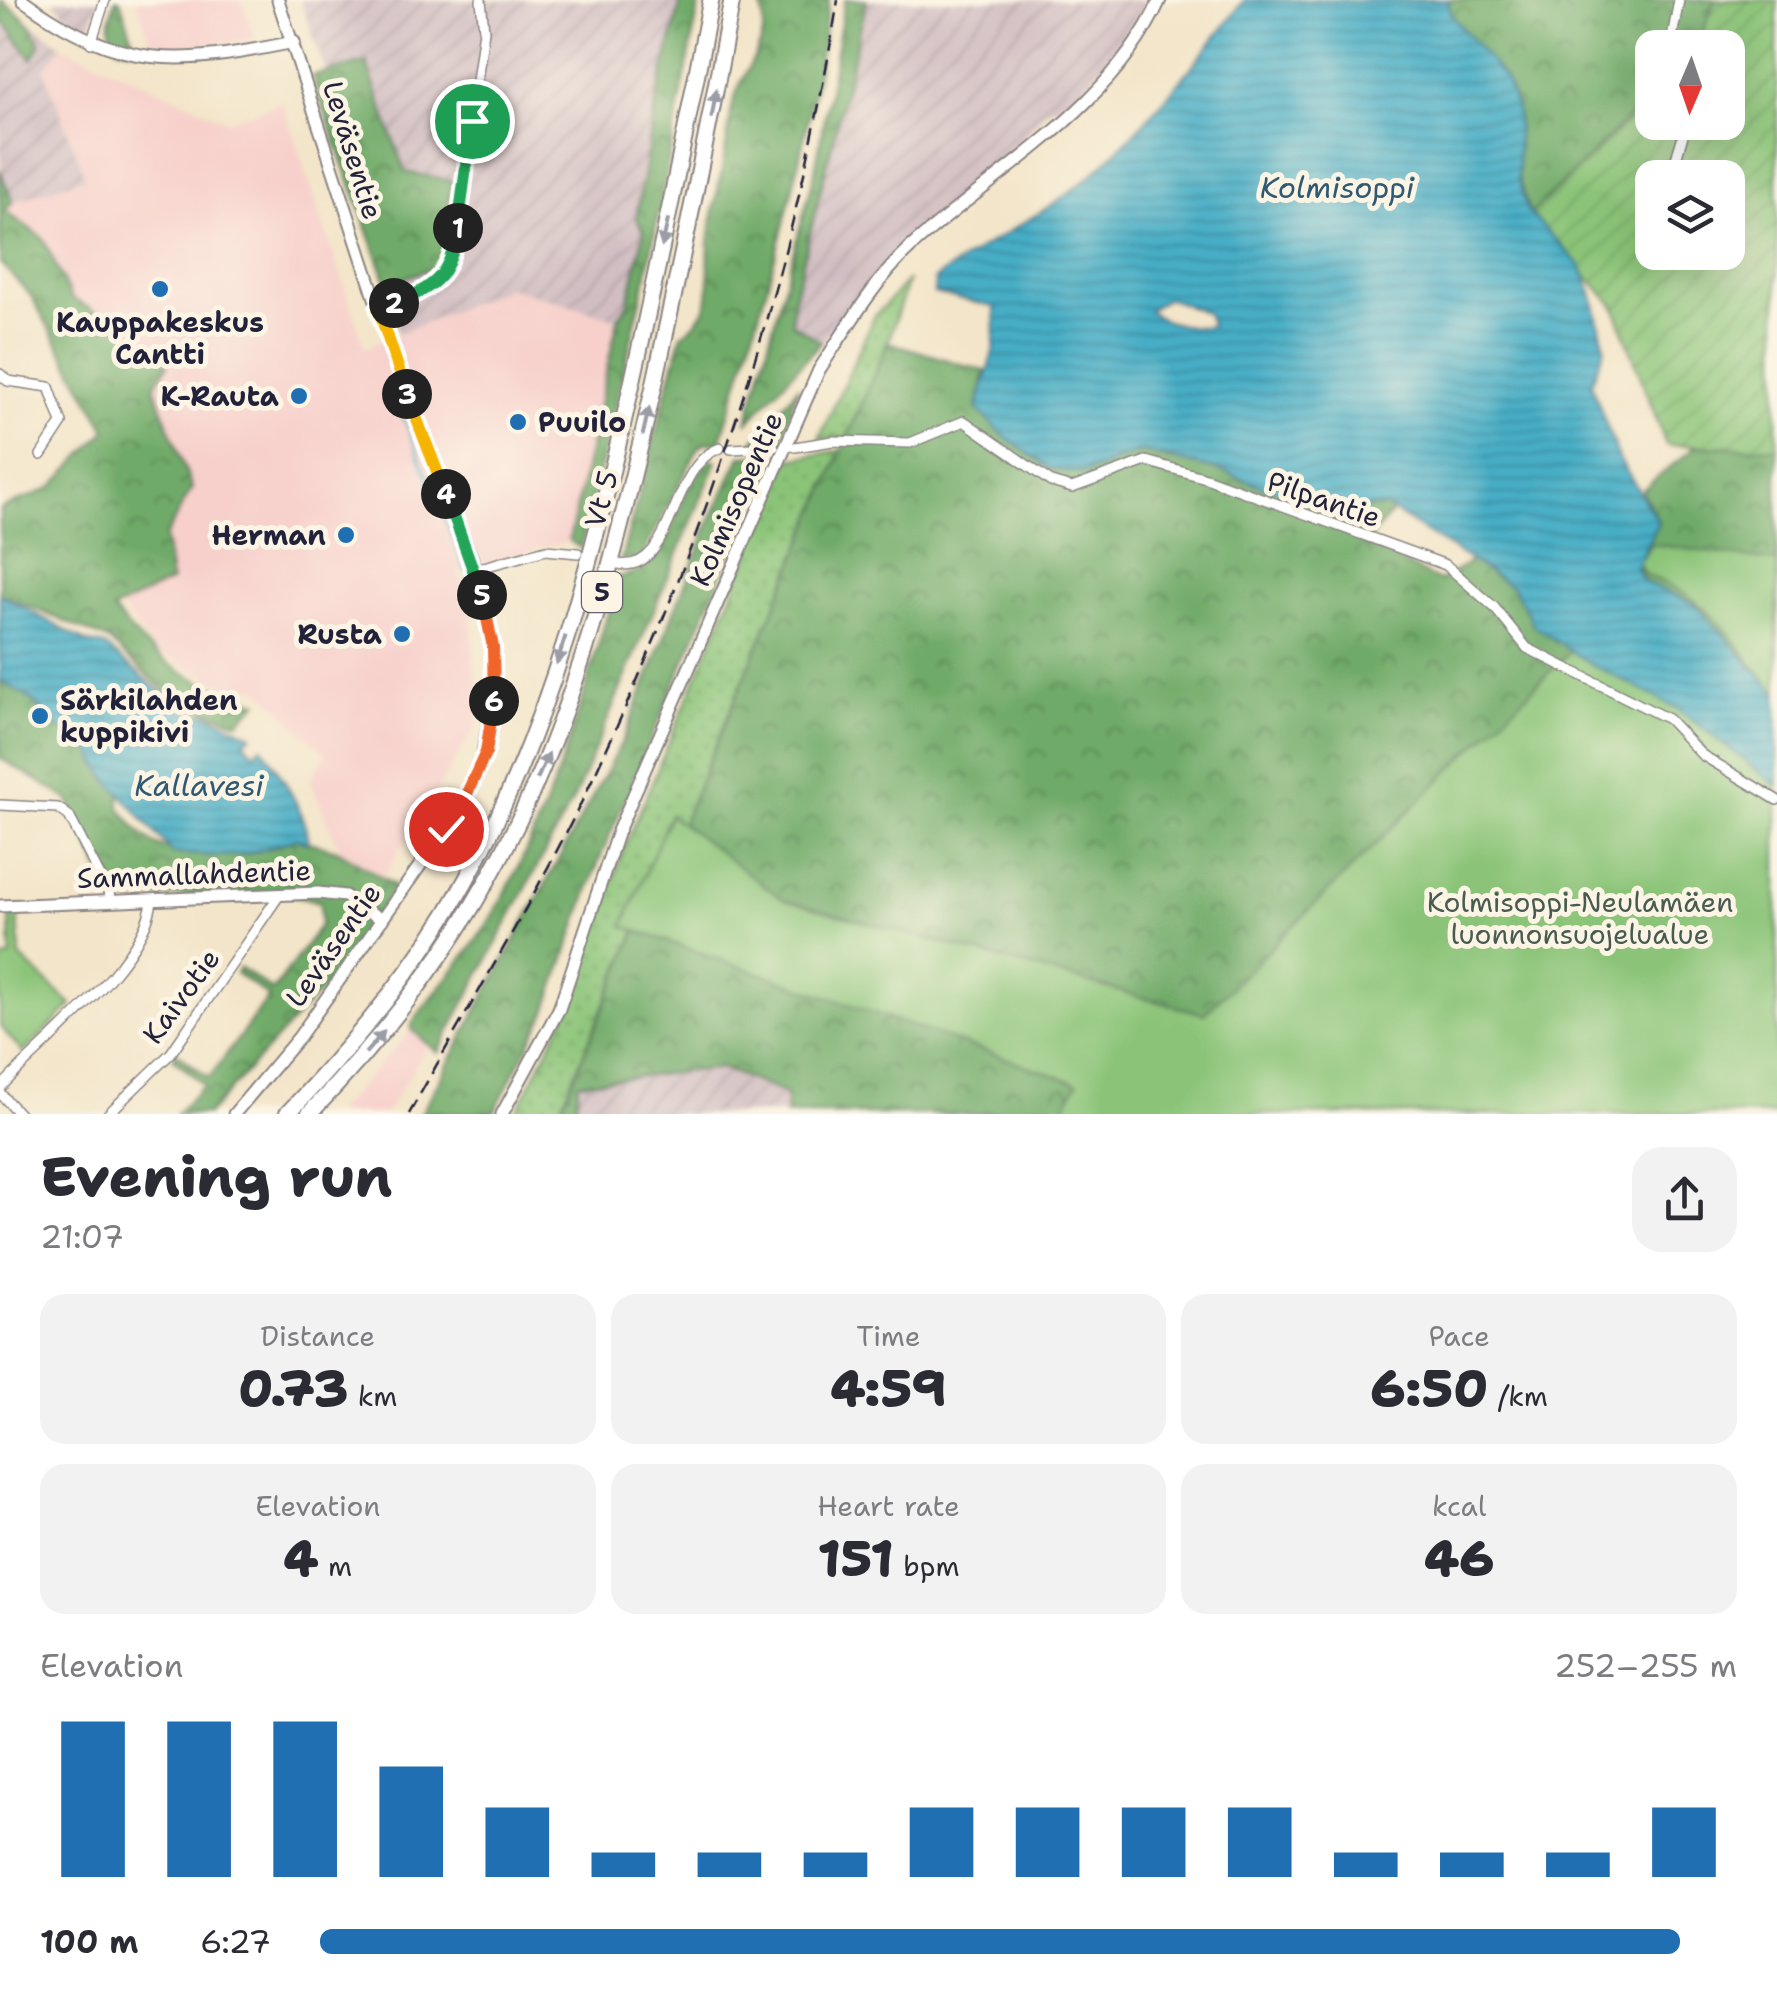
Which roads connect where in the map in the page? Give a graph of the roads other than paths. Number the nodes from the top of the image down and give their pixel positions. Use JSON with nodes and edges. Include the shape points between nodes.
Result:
{"nodes":[{"id":1,"x":23,"y":0,"type":"edge"},
{"id":2,"x":105,"y":0,"type":"edge"},
{"id":3,"x":278,"y":0,"type":"edge"},
{"id":4,"x":481,"y":0,"type":"edge"},
{"id":5,"x":710,"y":0,"type":"edge"},
{"id":6,"x":732,"y":0,"type":"edge"},
{"id":7,"x":1160,"y":0,"type":"edge"},
{"id":8,"x":1679,"y":0,"type":"edge"},
{"id":9,"x":1673,"y":30,"type":"edge"},
{"id":10,"x":294,"y":42,"type":"junction"},
{"id":11,"x":91,"y":43,"type":"junction"},
{"id":12,"x":378,"y":308,"type":"junction"},
{"id":13,"x":0,"y":374,"type":"edge"},
{"id":14,"x":774,"y":447,"type":"dead end"},
{"id":15,"x":794,"y":447,"type":"dead end"},
{"id":16,"x":41,"y":455,"type":"dead end"},
{"id":17,"x":578,"y":554,"type":"dead end"},
{"id":18,"x":618,"y":564,"type":"dead end"},
{"id":19,"x":476,"y":570,"type":"junction"},
{"id":20,"x":1777,"y":800,"type":"edge"},
{"id":21,"x":0,"y":806,"type":"edge"},
{"id":22,"x":280,"y":894,"type":"junction"},
{"id":23,"x":152,"y":900,"type":"junction"},
{"id":24,"x":113,"y":901,"type":"junction"},
{"id":25,"x":0,"y":906,"type":"edge"},
{"id":26,"x":382,"y":920,"type":"junction"},
{"id":27,"x":0,"y":1090,"type":"edge"},
{"id":28,"x":19,"y":1114,"type":"edge"},
{"id":29,"x":108,"y":1114,"type":"edge"},
{"id":30,"x":234,"y":1114,"type":"edge"},
{"id":31,"x":287,"y":1114,"type":"edge"},
{"id":32,"x":308,"y":1114,"type":"edge"},
{"id":33,"x":502,"y":1114,"type":"edge"}],
"edges":[{"from":1,"to":11,"type":"main road"},
{"from":2,"to":11,"type":"street"},
{"from":3,"to":10,"type":"main road","name":"Leväsentie"},
{"from":4,"to":12,"type":"street","via":[[484,30],[452,260],[434,285]]},
{"from":5,"to":31,"type":"highway","name":"Vt 5","number":"5","one_way":true,"via":[[614,464],[531,742],[466,882],[428,942],[388,1000]]},
{"from":32,"to":6,"type":"highway","name":"Vt 5","number":"5","one_way":true,"via":[[403,1010],[442,952],[515,830],[550,748],[634,473]]},
{"from":7,"to":33,"type":"main road","name":"Kolmisopentie","via":[[1114,70],[1074,111],[910,248],[819,370],[618,831],[559,1009]]},
{"from":8,"to":9,"type":"street"},
{"from":10,"to":11,"type":"main road","via":[[170,58]]},
{"from":10,"to":12,"type":"main road","name":"Leväsentie"},
{"from":12,"to":19,"type":"main road","name":"Leväsentie"},
{"from":13,"to":16,"type":"street","via":[[49,387],[62,423]]},
{"from":14,"to":18,"type":"street","via":[[725,448],[693,469],[645,560]]},
{"from":15,"to":20,"type":"street","name":"Pilpantie","via":[[910,442],[964,421],[1050,482],[1072,488],[1146,462],[1391,546],[1446,566],[1494,607],[1527,648],[1668,719],[1702,754]]},
{"from":17,"to":19,"type":"street","via":[[546,550]]},
{"from":19,"to":26,"type":"main road","name":"Leväsentie","via":[[495,667],[486,752],[450,823]]},
{"from":21,"to":24,"type":"street","via":[[58,808],[70,816]]},
{"from":22,"to":23,"type":"main road","name":"Sammallahdentie"},
{"from":22,"to":26,"type":"main road","name":"Sammallahdentie","via":[[345,896]]},
{"from":22,"to":29,"type":"street","name":"Kaivotie","via":[[171,1054]]},
{"from":23,"to":24,"type":"main road","name":"Sammallahdentie"},
{"from":23,"to":27,"type":"street","via":[[120,966]]},
{"from":24,"to":25,"type":"main road","name":"Sammallahdentie"},
{"from":26,"to":30,"type":"main road","name":"Leväsentie","via":[[281,1061]]},
{"from":27,"to":28,"type":"street"}]}
